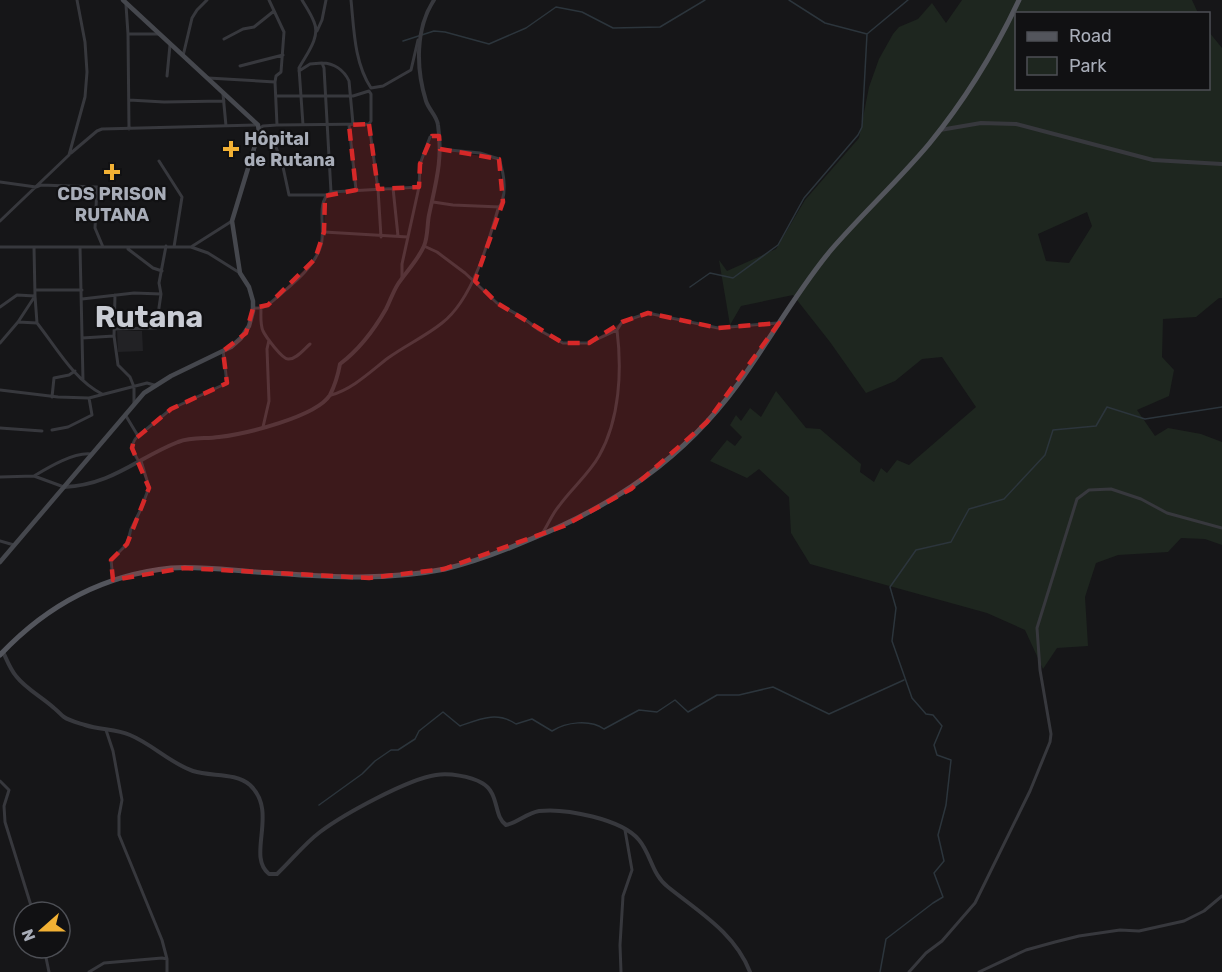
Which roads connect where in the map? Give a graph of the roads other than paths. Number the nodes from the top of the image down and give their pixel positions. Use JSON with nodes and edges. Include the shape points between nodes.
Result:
{"nodes":[{"id":1,"x":77,"y":0,"type":"edge"},
{"id":2,"x":207,"y":0,"type":"edge"},
{"id":3,"x":269,"y":0,"type":"edge"},
{"id":4,"x":302,"y":0,"type":"edge"},
{"id":5,"x":326,"y":0,"type":"edge"},
{"id":6,"x":351,"y":0,"type":"edge"},
{"id":7,"x":434,"y":0,"type":"edge"},
{"id":8,"x":1019,"y":0,"type":"edge"},
{"id":9,"x":125,"y":1,"type":"edge"},
{"id":10,"x":274,"y":11,"type":"junction"},
{"id":11,"x":316,"y":33,"type":"junction"},
{"id":12,"x":128,"y":34,"type":"junction"},
{"id":13,"x":160,"y":34,"type":"junction"},
{"id":14,"x":224,"y":39,"type":"dead end"},
{"id":15,"x":418,"y":40,"type":"junction"},
{"id":16,"x":170,"y":43,"type":"junction"},
{"id":17,"x":283,"y":55,"type":"junction"},
{"id":18,"x":183,"y":56,"type":"junction"},
{"id":19,"x":322,"y":63,"type":"junction"},
{"id":20,"x":240,"y":66,"type":"dead end"},
{"id":21,"x":299,"y":71,"type":"junction"},
{"id":22,"x":167,"y":76,"type":"dead end"},
{"id":23,"x":207,"y":78,"type":"junction"},
{"id":24,"x":275,"y":82,"type":"junction"},
{"id":25,"x":223,"y":92,"type":"junction"},
{"id":26,"x":276,"y":96,"type":"junction"},
{"id":27,"x":301,"y":96,"type":"junction"},
{"id":28,"x":326,"y":96,"type":"junction"},
{"id":29,"x":349,"y":96,"type":"junction"},
{"id":30,"x":129,"y":100,"type":"junction"},
{"id":31,"x":224,"y":100,"type":"junction"},
{"id":32,"x":369,"y":124,"type":"junction"},
{"id":33,"x":277,"y":125,"type":"junction"},
{"id":34,"x":303,"y":125,"type":"junction"},
{"id":35,"x":328,"y":125,"type":"junction"},
{"id":36,"x":351,"y":125,"type":"junction"},
{"id":37,"x":226,"y":126,"type":"junction"},
{"id":38,"x":258,"y":127,"type":"junction"},
{"id":39,"x":129,"y":129,"type":"junction"},
{"id":40,"x":939,"y":130,"type":"junction"},
{"id":41,"x":439,"y":136,"type":"junction"},
{"id":42,"x":440,"y":149,"type":"junction"},
{"id":43,"x":69,"y":155,"type":"junction"},
{"id":44,"x":159,"y":161,"type":"dead end"},
{"id":45,"x":1222,"y":164,"type":"edge"},
{"id":46,"x":0,"y":182,"type":"edge"},
{"id":47,"x":36,"y":187,"type":"junction"},
{"id":48,"x":419,"y":187,"type":"junction"},
{"id":49,"x":393,"y":188,"type":"junction"},
{"id":50,"x":378,"y":189,"type":"junction"},
{"id":51,"x":356,"y":190,"type":"junction"},
{"id":52,"x":329,"y":193,"type":"junction"},
{"id":53,"x":433,"y":202,"type":"junction"},
{"id":54,"x":500,"y":207,"type":"junction"},
{"id":55,"x":0,"y":221,"type":"edge"},
{"id":56,"x":232,"y":221,"type":"junction"},
{"id":57,"x":324,"y":232,"type":"junction"},
{"id":58,"x":381,"y":237,"type":"junction"},
{"id":59,"x":398,"y":237,"type":"junction"},
{"id":60,"x":408,"y":237,"type":"junction"},
{"id":61,"x":80,"y":246,"type":"junction"},
{"id":62,"x":166,"y":246,"type":"junction"},
{"id":63,"x":424,"y":246,"type":"junction"},
{"id":64,"x":0,"y":247,"type":"edge"},
{"id":65,"x":34,"y":247,"type":"junction"},
{"id":66,"x":174,"y":247,"type":"junction"},
{"id":67,"x":191,"y":247,"type":"junction"},
{"id":68,"x":103,"y":248,"type":"junction"},
{"id":69,"x":127,"y":248,"type":"junction"},
{"id":70,"x":162,"y":271,"type":"junction"},
{"id":71,"x":240,"y":273,"type":"junction"},
{"id":72,"x":402,"y":279,"type":"junction"},
{"id":73,"x":474,"y":280,"type":"junction"},
{"id":74,"x":35,"y":290,"type":"junction"},
{"id":75,"x":82,"y":290,"type":"junction"},
{"id":76,"x":115,"y":294,"type":"junction"},
{"id":77,"x":161,"y":294,"type":"junction"},
{"id":78,"x":35,"y":296,"type":"junction"},
{"id":79,"x":82,"y":299,"type":"junction"},
{"id":80,"x":0,"y":307,"type":"edge"},
{"id":81,"x":253,"y":308,"type":"junction"},
{"id":82,"x":261,"y":308,"type":"junction"},
{"id":83,"x":18,"y":322,"type":"junction"},
{"id":84,"x":37,"y":323,"type":"junction"},
{"id":85,"x":779,"y":323,"type":"junction"},
{"id":86,"x":115,"y":329,"type":"junction"},
{"id":87,"x":617,"y":330,"type":"junction"},
{"id":88,"x":114,"y":336,"type":"junction"},
{"id":89,"x":82,"y":338,"type":"junction"},
{"id":90,"x":269,"y":340,"type":"junction"},
{"id":91,"x":0,"y":343,"type":"edge"},
{"id":92,"x":310,"y":344,"type":"dead end"},
{"id":93,"x":223,"y":351,"type":"junction"},
{"id":94,"x":75,"y":371,"type":"junction"},
{"id":95,"x":83,"y":380,"type":"junction"},
{"id":96,"x":154,"y":385,"type":"junction"},
{"id":97,"x":134,"y":387,"type":"junction"},
{"id":98,"x":0,"y":390,"type":"edge"},
{"id":99,"x":104,"y":395,"type":"junction"},
{"id":100,"x":329,"y":395,"type":"junction"},
{"id":101,"x":52,"y":397,"type":"junction"},
{"id":102,"x":89,"y":398,"type":"junction"},
{"id":103,"x":134,"y":403,"type":"junction"},
{"id":104,"x":125,"y":414,"type":"junction"},
{"id":105,"x":263,"y":427,"type":"junction"},
{"id":106,"x":0,"y":428,"type":"edge"},
{"id":107,"x":52,"y":430,"type":"dead end"},
{"id":108,"x":42,"y":431,"type":"dead end"},
{"id":109,"x":138,"y":436,"type":"junction"},
{"id":110,"x":91,"y":454,"type":"junction"},
{"id":111,"x":140,"y":462,"type":"junction"},
{"id":112,"x":34,"y":476,"type":"junction"},
{"id":113,"x":0,"y":477,"type":"edge"},
{"id":114,"x":64,"y":487,"type":"junction"},
{"id":115,"x":1222,"y":528,"type":"edge"},
{"id":116,"x":542,"y":535,"type":"junction"},
{"id":117,"x":0,"y":541,"type":"edge"},
{"id":118,"x":14,"y":545,"type":"junction"},
{"id":119,"x":0,"y":562,"type":"edge"},
{"id":120,"x":113,"y":580,"type":"junction"},
{"id":121,"x":2,"y":654,"type":"edge"},
{"id":122,"x":106,"y":730,"type":"junction"},
{"id":123,"x":0,"y":781,"type":"edge"},
{"id":124,"x":625,"y":830,"type":"junction"},
{"id":125,"x":1222,"y":896,"type":"edge"},
{"id":126,"x":29,"y":900,"type":"edge"},
{"id":127,"x":167,"y":959,"type":"junction"},
{"id":128,"x":89,"y":972,"type":"edge"},
{"id":129,"x":166,"y":972,"type":"edge"},
{"id":130,"x":621,"y":972,"type":"edge"},
{"id":131,"x":750,"y":972,"type":"edge"},
{"id":132,"x":909,"y":972,"type":"edge"},
{"id":133,"x":979,"y":972,"type":"edge"}],
"edges":[{"from":1,"to":43,"type":"street","via":[[87,72],[85,97]]},
{"from":2,"to":18,"type":"street","via":[[192,18]]},
{"from":3,"to":10,"type":"street"},
{"from":4,"to":11,"type":"street","via":[[315,22]]},
{"from":5,"to":11,"type":"street"},
{"from":6,"to":15,"type":"street","via":[[355,44],[371,88],[383,86],[411,70]]},
{"from":7,"to":15,"type":"street"},
{"from":8,"to":40,"type":"main road","via":[[979,74]]},
{"from":9,"to":12,"type":"street"},
{"from":9,"to":13,"type":"main road"},
{"from":10,"to":14,"type":"street","via":[[254,27]]},
{"from":10,"to":17,"type":"street","via":[[284,32]]},
{"from":11,"to":21,"type":"street"},
{"from":12,"to":13,"type":"street"},
{"from":12,"to":30,"type":"street"},
{"from":13,"to":16,"type":"main road"},
{"from":15,"to":41,"type":"street","via":[[420,75],[426,101],[438,121]]},
{"from":16,"to":18,"type":"main road"},
{"from":16,"to":22,"type":"street"},
{"from":17,"to":20,"type":"street"},
{"from":17,"to":24,"type":"street"},
{"from":18,"to":23,"type":"main road"},
{"from":19,"to":21,"type":"street"},
{"from":19,"to":28,"type":"street"},
{"from":19,"to":29,"type":"street","via":[[336,66],[346,76]]},
{"from":21,"to":27,"type":"street"},
{"from":23,"to":24,"type":"street"},
{"from":23,"to":25,"type":"main road"},
{"from":24,"to":26,"type":"street"},
{"from":25,"to":31,"type":"street"},
{"from":25,"to":38,"type":"main road"},
{"from":26,"to":27,"type":"street"},
{"from":26,"to":33,"type":"street"},
{"from":27,"to":28,"type":"street"},
{"from":27,"to":34,"type":"street"},
{"from":28,"to":29,"type":"street"},
{"from":28,"to":35,"type":"street"},
{"from":29,"to":32,"type":"street","via":[[369,91]]},
{"from":29,"to":36,"type":"street"},
{"from":30,"to":31,"type":"street"},
{"from":30,"to":39,"type":"street"},
{"from":31,"to":37,"type":"street"},
{"from":32,"to":36,"type":"street"},
{"from":32,"to":50,"type":"street"},
{"from":33,"to":34,"type":"street"},
{"from":33,"to":38,"type":"street"},
{"from":34,"to":35,"type":"street"},
{"from":35,"to":36,"type":"street"},
{"from":35,"to":52,"type":"street"},
{"from":36,"to":51,"type":"street"},
{"from":37,"to":38,"type":"street"},
{"from":37,"to":39,"type":"street"},
{"from":38,"to":52,"type":"street","via":[[276,147],[288,195]]},
{"from":38,"to":56,"type":"main road"},
{"from":39,"to":43,"type":"street","via":[[97,131]]},
{"from":40,"to":45,"type":"street","via":[[981,123],[1016,123],[1154,160]]},
{"from":40,"to":85,"type":"main road","via":[[831,251]]},
{"from":41,"to":42,"type":"street"},
{"from":41,"to":48,"type":"street","via":[[430,137],[420,164]]},
{"from":42,"to":53,"type":"street"},
{"from":42,"to":54,"type":"street","via":[[499,159],[504,190]]},
{"from":43,"to":47,"type":"street"},
{"from":44,"to":66,"type":"street","via":[[182,197]]},
{"from":46,"to":47,"type":"street"},
{"from":47,"to":55,"type":"street"},
{"from":47,"to":68,"type":"street","via":[[97,187],[95,228]]},
{"from":48,"to":49,"type":"street"},
{"from":48,"to":60,"type":"street"},
{"from":49,"to":50,"type":"street"},
{"from":49,"to":59,"type":"street"},
{"from":50,"to":51,"type":"street"},
{"from":50,"to":58,"type":"street"},
{"from":51,"to":52,"type":"street"},
{"from":52,"to":57,"type":"street","via":[[322,202]]},
{"from":53,"to":54,"type":"street"},
{"from":53,"to":63,"type":"street"},
{"from":54,"to":73,"type":"street"},
{"from":56,"to":67,"type":"street"},
{"from":56,"to":71,"type":"main road"},
{"from":57,"to":58,"type":"street"},
{"from":57,"to":82,"type":"street","via":[[315,259]]},
{"from":58,"to":59,"type":"street"},
{"from":59,"to":60,"type":"street"},
{"from":60,"to":72,"type":"street"},
{"from":61,"to":65,"type":"street"},
{"from":61,"to":68,"type":"street"},
{"from":61,"to":75,"type":"street"},
{"from":62,"to":66,"type":"street"},
{"from":62,"to":69,"type":"street"},
{"from":62,"to":70,"type":"street"},
{"from":63,"to":72,"type":"street"},
{"from":63,"to":73,"type":"street"},
{"from":64,"to":65,"type":"street"},
{"from":65,"to":74,"type":"street"},
{"from":66,"to":67,"type":"street"},
{"from":67,"to":71,"type":"street"},
{"from":68,"to":69,"type":"street"},
{"from":69,"to":70,"type":"street"},
{"from":70,"to":77,"type":"street"},
{"from":71,"to":81,"type":"main road","via":[[249,286]]},
{"from":72,"to":100,"type":"street","via":[[372,333],[340,364]]},
{"from":73,"to":87,"type":"street","via":[[497,303],[563,343],[589,343]]},
{"from":73,"to":100,"type":"street","via":[[443,323],[345,390]]},
{"from":74,"to":75,"type":"street"},
{"from":74,"to":78,"type":"street"},
{"from":75,"to":79,"type":"street"},
{"from":76,"to":77,"type":"street"},
{"from":76,"to":79,"type":"street"},
{"from":76,"to":86,"type":"street"},
{"from":77,"to":86,"type":"street","via":[[156,328]]},
{"from":78,"to":80,"type":"street","via":[[17,295]]},
{"from":78,"to":83,"type":"street"},
{"from":78,"to":84,"type":"street"},
{"from":79,"to":89,"type":"street"},
{"from":81,"to":82,"type":"street"},
{"from":81,"to":93,"type":"main road","via":[[246,333]]},
{"from":82,"to":90,"type":"street","via":[[260,320]]},
{"from":83,"to":84,"type":"street"},
{"from":83,"to":91,"type":"street"},
{"from":84,"to":94,"type":"street"},
{"from":85,"to":87,"type":"street","via":[[718,328],[648,313],[622,322]]},
{"from":85,"to":116,"type":"main road","via":[[738,385],[678,451],[607,504]]},
{"from":86,"to":88,"type":"street"},
{"from":87,"to":116,"type":"street","via":[[620,366],[606,441]]},
{"from":88,"to":89,"type":"street"},
{"from":88,"to":97,"type":"street","via":[[118,364]]},
{"from":89,"to":95,"type":"street"},
{"from":90,"to":92,"type":"street","via":[[289,360]]},
{"from":90,"to":105,"type":"street","via":[[268,400]]},
{"from":93,"to":96,"type":"main road"},
{"from":93,"to":109,"type":"street","via":[[227,383],[171,409]]},
{"from":94,"to":95,"type":"street"},
{"from":94,"to":101,"type":"street","via":[[54,378]]},
{"from":95,"to":99,"type":"street"},
{"from":96,"to":97,"type":"street"},
{"from":96,"to":103,"type":"main road"},
{"from":97,"to":99,"type":"street"},
{"from":97,"to":103,"type":"street"},
{"from":98,"to":101,"type":"street"},
{"from":99,"to":102,"type":"street"},
{"from":100,"to":105,"type":"street","via":[[302,415]]},
{"from":101,"to":102,"type":"street"},
{"from":102,"to":107,"type":"street","via":[[92,416]]},
{"from":103,"to":104,"type":"main road"},
{"from":104,"to":109,"type":"street"},
{"from":104,"to":110,"type":"main road"},
{"from":105,"to":111,"type":"street","via":[[219,437],[190,438]]},
{"from":106,"to":108,"type":"street"},
{"from":109,"to":111,"type":"street","via":[[132,448]]},
{"from":110,"to":112,"type":"street","via":[[83,453]]},
{"from":110,"to":114,"type":"main road"},
{"from":111,"to":114,"type":"street","via":[[98,482]]},
{"from":111,"to":120,"type":"street","via":[[149,487],[127,544],[111,560]]},
{"from":112,"to":113,"type":"street"},
{"from":112,"to":114,"type":"street"},
{"from":114,"to":118,"type":"main road"},
{"from":115,"to":132,"type":"street","via":[[1167,513],[1111,489],[1089,490],[1077,499],[1037,628],[1050,742],[975,903]]},
{"from":116,"to":120,"type":"main road","via":[[461,565],[408,575],[330,577],[184,568],[142,572]]},
{"from":117,"to":118,"type":"street"},
{"from":118,"to":119,"type":"main road"},
{"from":120,"to":121,"type":"main road","via":[[46,613]]},
{"from":121,"to":122,"type":"street","via":[[15,676],[65,718]]},
{"from":122,"to":124,"type":"street","via":[[128,734],[194,771],[242,780],[249,785],[264,812],[261,858],[268,874],[277,874],[336,821],[394,790],[436,775],[483,783],[494,795],[506,825],[539,811],[598,817]]},
{"from":122,"to":127,"type":"street","via":[[122,801],[119,835]]},
{"from":123,"to":126,"type":"street","via":[[9,790],[4,822]]},
{"from":124,"to":130,"type":"street","via":[[632,870],[623,896]]},
{"from":124,"to":131,"type":"street","via":[[639,840],[664,885],[734,943]]},
{"from":125,"to":133,"type":"street","via":[[1184,921],[1150,929],[1079,936],[1026,950]]},
{"from":127,"to":128,"type":"street","via":[[104,963]]},
{"from":127,"to":129,"type":"street"}]}
